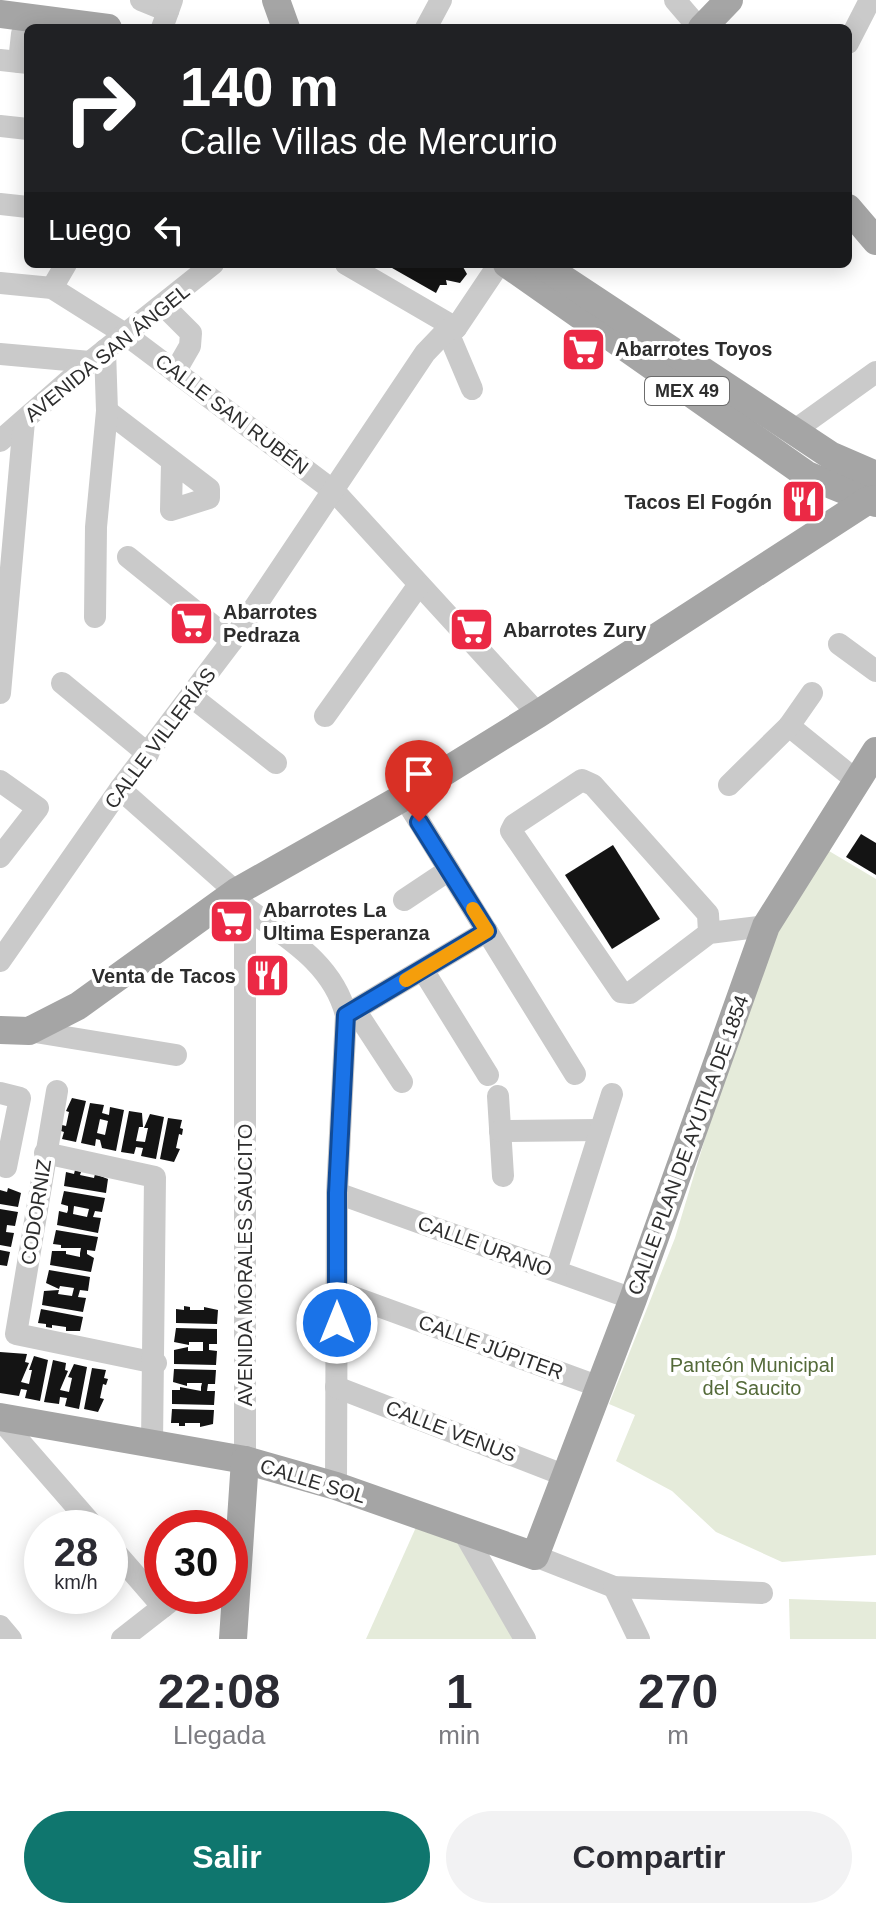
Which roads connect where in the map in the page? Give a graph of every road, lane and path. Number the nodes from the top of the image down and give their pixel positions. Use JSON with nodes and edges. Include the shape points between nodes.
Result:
{"nodes":[{"id":1,"x":141,"y":0,"type":"edge"},
{"id":2,"x":276,"y":0,"type":"edge"},
{"id":3,"x":441,"y":0,"type":"edge"},
{"id":4,"x":675,"y":0,"type":"edge"},
{"id":5,"x":729,"y":0,"type":"edge"},
{"id":6,"x":870,"y":0,"type":"edge"},
{"id":7,"x":167,"y":13,"type":"edge"},
{"id":8,"x":0,"y":14,"type":"edge"},
{"id":9,"x":77,"y":24,"type":"edge"},
{"id":10,"x":285,"y":24,"type":"edge"},
{"id":11,"x":428,"y":24,"type":"edge"},
{"id":12,"x":697,"y":24,"type":"edge"},
{"id":13,"x":705,"y":24,"type":"edge"},
{"id":14,"x":852,"y":35,"type":"edge"},
{"id":15,"x":0,"y":126,"type":"edge"},
{"id":16,"x":24,"y":129,"type":"edge"},
{"id":17,"x":0,"y":204,"type":"edge"},
{"id":18,"x":24,"y":207,"type":"edge"},
{"id":19,"x":852,"y":213,"type":"edge"},
{"id":20,"x":876,"y":241,"type":"edge"},
{"id":21,"x":64,"y":268,"type":"edge"},
{"id":22,"x":208,"y":268,"type":"edge"},
{"id":23,"x":353,"y":268,"type":"edge"},
{"id":24,"x":496,"y":268,"type":"edge"},
{"id":25,"x":513,"y":268,"type":"edge"},
{"id":26,"x":547,"y":268,"type":"edge"},
{"id":27,"x":0,"y":283,"type":"edge"},
{"id":28,"x":52,"y":288,"type":"junction"},
{"id":29,"x":163,"y":305,"type":"junction"},
{"id":30,"x":452,"y":329,"type":"junction"},
{"id":31,"x":125,"y":334,"type":"junction"},
{"id":32,"x":0,"y":354,"type":"edge"},
{"id":33,"x":97,"y":356,"type":"junction"},
{"id":34,"x":175,"y":372,"type":"junction"},
{"id":35,"x":876,"y":372,"type":"edge"},
{"id":36,"x":472,"y":389,"type":"dead end"},
{"id":37,"x":107,"y":411,"type":"junction"},
{"id":38,"x":24,"y":421,"type":"junction"},
{"id":39,"x":795,"y":430,"type":"junction"},
{"id":40,"x":0,"y":441,"type":"edge"},
{"id":41,"x":172,"y":462,"type":"dead end"},
{"id":42,"x":335,"y":492,"type":"junction"},
{"id":43,"x":874,"y":494,"type":"edge"},
{"id":44,"x":128,"y":557,"type":"dead end"},
{"id":45,"x":418,"y":586,"type":"junction"},
{"id":46,"x":95,"y":617,"type":"dead end"},
{"id":47,"x":3,"y":618,"type":"edge"},
{"id":48,"x":232,"y":641,"type":"junction"},
{"id":49,"x":839,"y":644,"type":"dead end"},
{"id":50,"x":876,"y":671,"type":"edge"},
{"id":51,"x":62,"y":683,"type":"dead end"},
{"id":52,"x":0,"y":693,"type":"edge"},
{"id":53,"x":812,"y":693,"type":"dead end"},
{"id":54,"x":192,"y":697,"type":"junction"},
{"id":55,"x":538,"y":714,"type":"junction"},
{"id":56,"x":325,"y":716,"type":"dead end"},
{"id":57,"x":789,"y":726,"type":"junction"},
{"id":58,"x":876,"y":751,"type":"edge"},
{"id":59,"x":148,"y":754,"type":"junction"},
{"id":60,"x":276,"y":763,"type":"dead end"},
{"id":61,"x":0,"y":781,"type":"edge"},
{"id":62,"x":857,"y":781,"type":"junction"},
{"id":63,"x":729,"y":785,"type":"dead end"},
{"id":64,"x":120,"y":789,"type":"junction"},
{"id":65,"x":404,"y":797,"type":"junction"},
{"id":66,"x":0,"y":857,"type":"edge"},
{"id":67,"x":449,"y":870,"type":"junction"},
{"id":68,"x":240,"y":900,"type":"junction"},
{"id":69,"x":404,"y":900,"type":"dead end"},
{"id":70,"x":766,"y":926,"type":"junction"},
{"id":71,"x":487,"y":931,"type":"junction"},
{"id":72,"x":709,"y":933,"type":"junction"},
{"id":73,"x":0,"y":961,"type":"edge"},
{"id":74,"x":423,"y":970,"type":"junction"},
{"id":75,"x":351,"y":1012,"type":"junction"},
{"id":76,"x":0,"y":1030,"type":"edge"},
{"id":77,"x":29,"y":1031,"type":"junction"},
{"id":78,"x":176,"y":1055,"type":"dead end"},
{"id":79,"x":575,"y":1074,"type":"dead end"},
{"id":80,"x":488,"y":1075,"type":"dead end"},
{"id":81,"x":402,"y":1082,"type":"dead end"},
{"id":82,"x":57,"y":1091,"type":"dead end"},
{"id":83,"x":0,"y":1093,"type":"edge"},
{"id":84,"x":612,"y":1094,"type":"dead end"},
{"id":85,"x":498,"y":1096,"type":"dead end"},
{"id":86,"x":8,"y":1121,"type":"edge"},
{"id":87,"x":600,"y":1130,"type":"junction"},
{"id":88,"x":500,"y":1131,"type":"junction"},
{"id":89,"x":45,"y":1153,"type":"junction"},
{"id":90,"x":6,"y":1167,"type":"dead end"},
{"id":91,"x":503,"y":1176,"type":"dead end"},
{"id":92,"x":337,"y":1193,"type":"junction"},
{"id":93,"x":556,"y":1271,"type":"junction"},
{"id":94,"x":337,"y":1291,"type":"junction"},
{"id":95,"x":633,"y":1299,"type":"junction"},
{"id":96,"x":156,"y":1363,"type":"junction"},
{"id":97,"x":336,"y":1387,"type":"junction"},
{"id":98,"x":600,"y":1387,"type":"junction"},
{"id":99,"x":0,"y":1418,"type":"edge"},
{"id":100,"x":152,"y":1445,"type":"junction"},
{"id":101,"x":245,"y":1460,"type":"junction"},
{"id":102,"x":566,"y":1476,"type":"junction"},
{"id":103,"x":336,"y":1486,"type":"junction"},
{"id":104,"x":79,"y":1510,"type":"edge"},
{"id":105,"x":238,"y":1510,"type":"edge"},
{"id":106,"x":463,"y":1531,"type":"junction"},
{"id":107,"x":535,"y":1556,"type":"junction"},
{"id":108,"x":128,"y":1562,"type":"edge"},
{"id":109,"x":144,"y":1577,"type":"edge"},
{"id":110,"x":614,"y":1587,"type":"junction"},
{"id":111,"x":762,"y":1593,"type":"dead end"},
{"id":112,"x":154,"y":1614,"type":"edge"},
{"id":113,"x":233,"y":1614,"type":"edge"},
{"id":114,"x":0,"y":1626,"type":"edge"},
{"id":115,"x":11,"y":1639,"type":"edge"},
{"id":116,"x":122,"y":1639,"type":"edge"},
{"id":117,"x":233,"y":1639,"type":"edge"},
{"id":118,"x":525,"y":1639,"type":"edge"},
{"id":119,"x":639,"y":1639,"type":"edge"}],
"edges":[{"from":1,"to":7,"type":"street"},
{"from":2,"to":10,"type":"main road"},
{"from":3,"to":11,"type":"street"},
{"from":4,"to":12,"type":"street"},
{"from":5,"to":13,"type":"main road"},
{"from":6,"to":14,"type":"street"},
{"from":8,"to":9,"type":"main road"},
{"from":15,"to":16,"type":"street"},
{"from":17,"to":18,"type":"street"},
{"from":19,"to":20,"type":"main road"},
{"from":21,"to":28,"type":"street"},
{"from":22,"to":29,"type":"street","name":"AVENIDA SAN ÁNGEL"},
{"from":23,"to":30,"type":"street"},
{"from":24,"to":30,"type":"street","name":"CALLE VILLERÍAS"},
{"from":25,"to":43,"type":"main road","number":"MEX 49","via":[[807,475]]},
{"from":26,"to":39,"type":"main road","number":"MEX 49"},
{"from":27,"to":28,"type":"street","name":"CALLE SAN RUBÉN"},
{"from":28,"to":31,"type":"street","name":"CALLE SAN RUBÉN"},
{"from":29,"to":31,"type":"street","name":"AVENIDA SAN ÁNGEL"},
{"from":29,"to":34,"type":"street","via":[[191,333],[190,346]]},
{"from":30,"to":36,"type":"street"},
{"from":30,"to":42,"type":"street","name":"CALLE VILLERÍAS","via":[[425,353]]},
{"from":31,"to":33,"type":"street","name":"AVENIDA SAN ÁNGEL"},
{"from":31,"to":34,"type":"street","name":"CALLE SAN RUBÉN"},
{"from":32,"to":33,"type":"street"},
{"from":33,"to":37,"type":"street"},
{"from":33,"to":38,"type":"street","name":"AVENIDA SAN ÁNGEL"},
{"from":34,"to":42,"type":"street","name":"CALLE SAN RUBÉN"},
{"from":35,"to":39,"type":"street"},
{"from":37,"to":41,"type":"street"},
{"from":37,"to":46,"type":"street","via":[[96,527]]},
{"from":38,"to":40,"type":"street","name":"AVENIDA SAN ÁNGEL"},
{"from":38,"to":47,"type":"street"},
{"from":39,"to":43,"type":"main road","number":"MEX 49"},
{"from":42,"to":45,"type":"street","name":"CALLE SAN RUBÉN"},
{"from":42,"to":48,"type":"street","name":"CALLE VILLERÍAS"},
{"from":43,"to":55,"type":"main road"},
{"from":44,"to":48,"type":"street"},
{"from":45,"to":55,"type":"street","name":"CALLE SAN RUBÉN"},
{"from":45,"to":56,"type":"street"},
{"from":47,"to":52,"type":"street"},
{"from":48,"to":54,"type":"street","name":"CALLE VILLERÍAS"},
{"from":49,"to":50,"type":"street"},
{"from":51,"to":59,"type":"street"},
{"from":53,"to":57,"type":"street"},
{"from":54,"to":59,"type":"street","name":"CALLE VILLERÍAS"},
{"from":54,"to":60,"type":"street"},
{"from":55,"to":65,"type":"main road"},
{"from":57,"to":62,"type":"street"},
{"from":57,"to":63,"type":"street"},
{"from":58,"to":62,"type":"main road","name":"CALLE PLAN DE AYUTLA DE 1854"},
{"from":59,"to":64,"type":"street","name":"CALLE VILLERÍAS"},
{"from":61,"to":66,"type":"street","via":[[38,808]]},
{"from":62,"to":70,"type":"main road","name":"CALLE PLAN DE AYUTLA DE 1854"},
{"from":64,"to":68,"type":"street"},
{"from":64,"to":73,"type":"street","name":"CALLE VILLERÍAS"},
{"from":65,"to":67,"type":"street"},
{"from":65,"to":68,"type":"main road"},
{"from":67,"to":69,"type":"street"},
{"from":67,"to":71,"type":"street"},
{"from":68,"to":75,"type":"street","via":[[325,970]]},
{"from":68,"to":77,"type":"main road","via":[[78,1006]]},
{"from":68,"to":101,"type":"street","name":"AVENIDA MORALES SAUCITO"},
{"from":70,"to":72,"type":"street"},
{"from":70,"to":95,"type":"main road","name":"CALLE PLAN DE AYUTLA DE 1854"},
{"from":71,"to":74,"type":"street"},
{"from":71,"to":79,"type":"street"},
{"from":72,"to":72,"type":"street","via":[[630,993],[621,992],[511,831],[514,825],[582,780],[593,785],[708,914]]},
{"from":74,"to":75,"type":"street"},
{"from":74,"to":80,"type":"street"},
{"from":75,"to":81,"type":"street"},
{"from":75,"to":92,"type":"street"},
{"from":76,"to":77,"type":"main road"},
{"from":77,"to":78,"type":"street"},
{"from":82,"to":89,"type":"street","name":"CODORNIZ"},
{"from":83,"to":86,"type":"street","via":[[20,1098]]},
{"from":84,"to":87,"type":"street"},
{"from":85,"to":88,"type":"street"},
{"from":86,"to":90,"type":"street"},
{"from":87,"to":88,"type":"street"},
{"from":87,"to":93,"type":"street"},
{"from":88,"to":91,"type":"street"},
{"from":89,"to":96,"type":"street","via":[[155,1177]]},
{"from":89,"to":96,"type":"street","name":"CODORNIZ","via":[[16,1334]]},
{"from":92,"to":93,"type":"street","name":"CALLE URANO"},
{"from":92,"to":94,"type":"street"},
{"from":93,"to":95,"type":"street","name":"CALLE URANO"},
{"from":94,"to":97,"type":"street"},
{"from":94,"to":98,"type":"street","name":"CALLE JÚPITER"},
{"from":95,"to":98,"type":"main road","name":"CALLE PLAN DE AYUTLA DE 1854"},
{"from":96,"to":100,"type":"street"},
{"from":97,"to":102,"type":"street","name":"CALLE VENUS"},
{"from":97,"to":103,"type":"street"},
{"from":98,"to":102,"type":"main road","name":"CALLE PLAN DE AYUTLA DE 1854"},
{"from":99,"to":100,"type":"main road","name":"CALLE SOL"},
{"from":99,"to":104,"type":"street"},
{"from":100,"to":101,"type":"main road","name":"CALLE SOL"},
{"from":101,"to":103,"type":"main road","name":"CALLE SOL"},
{"from":101,"to":105,"type":"main road","name":"AVENIDA MORALES SAUCITO"},
{"from":102,"to":107,"type":"main road","name":"CALLE PLAN DE AYUTLA DE 1854"},
{"from":103,"to":106,"type":"main road","name":"CALLE SOL"},
{"from":106,"to":107,"type":"main road","name":"CALLE SOL"},
{"from":106,"to":118,"type":"street"},
{"from":107,"to":110,"type":"street","name":"CALLE SOL"},
{"from":108,"to":109,"type":"street"},
{"from":110,"to":111,"type":"street","name":"CALLE SOL"},
{"from":110,"to":119,"type":"street"},
{"from":112,"to":116,"type":"street"},
{"from":113,"to":117,"type":"main road","name":"AVENIDA MORALES SAUCITO"},
{"from":114,"to":115,"type":"street"}]}
